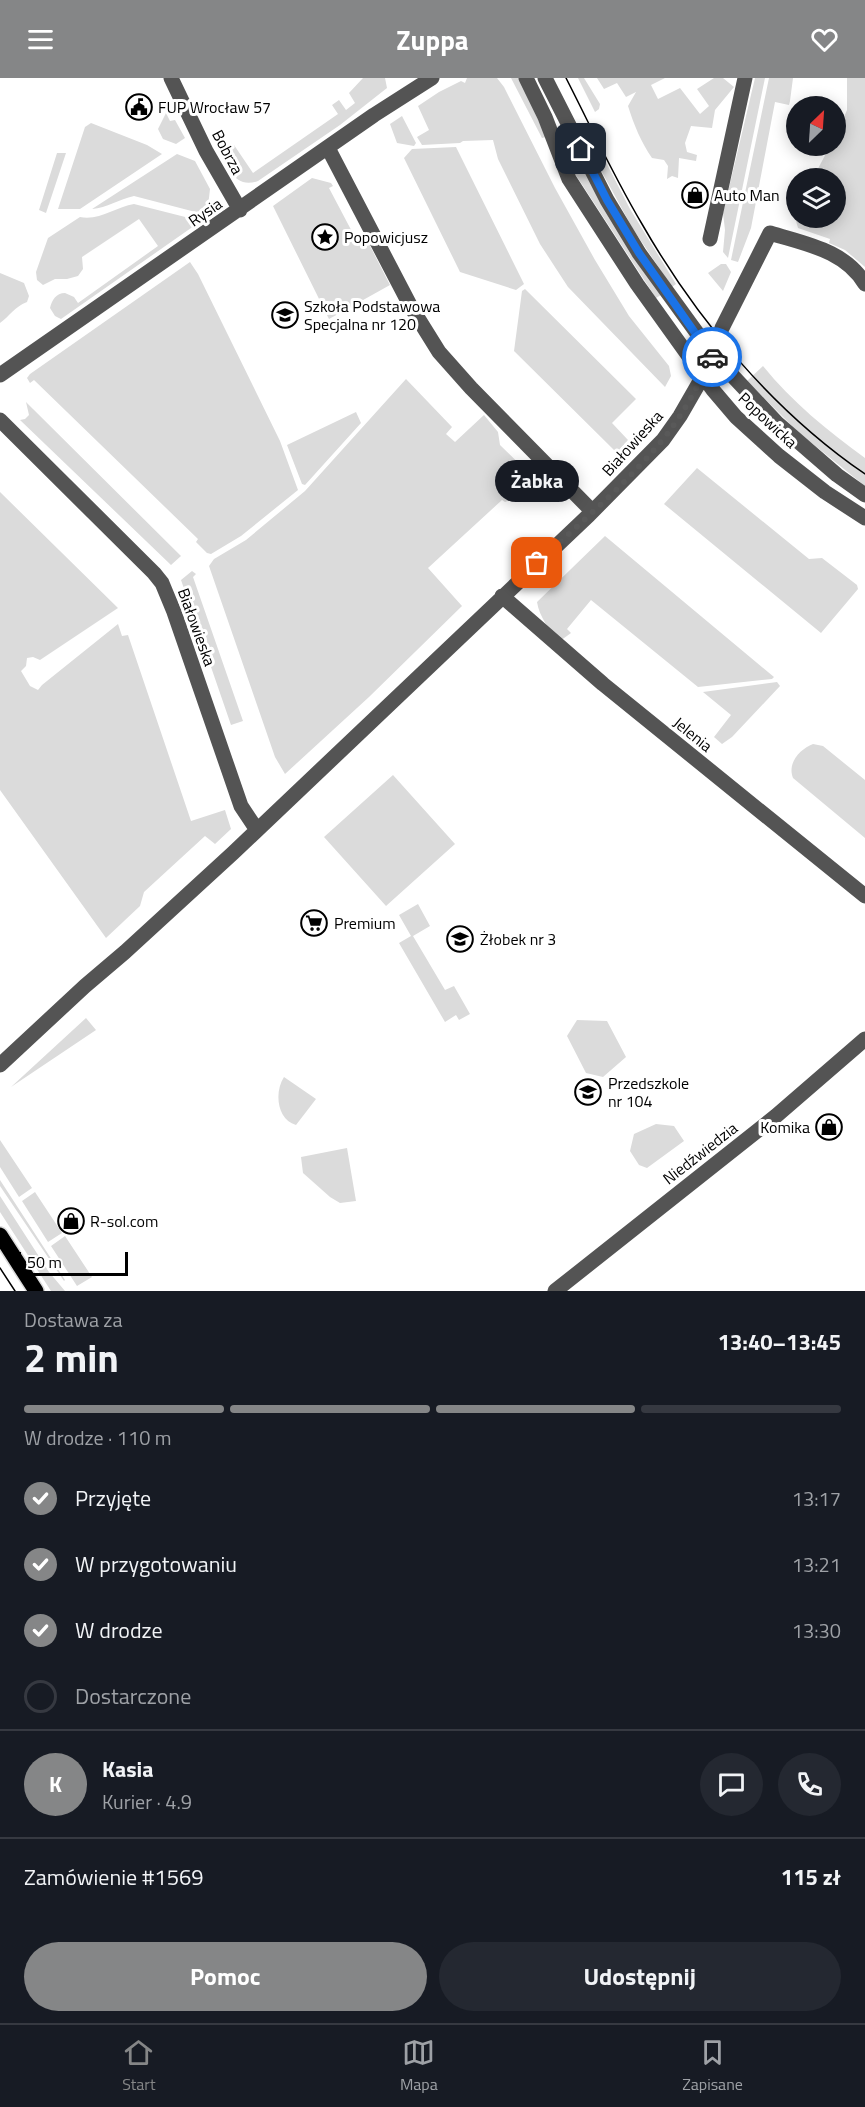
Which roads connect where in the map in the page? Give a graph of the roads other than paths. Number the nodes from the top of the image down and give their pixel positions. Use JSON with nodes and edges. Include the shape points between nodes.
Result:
{"nodes":[{"id":1,"x":171,"y":78,"type":"edge"},
{"id":2,"x":432,"y":78,"type":"edge"},
{"id":3,"x":526,"y":78,"type":"edge"},
{"id":4,"x":545,"y":78,"type":"edge"},
{"id":5,"x":745,"y":78,"type":"edge"},
{"id":6,"x":328,"y":148,"type":"junction"},
{"id":7,"x":240,"y":210,"type":"junction"},
{"id":8,"x":710,"y":239,"type":"dead end"},
{"id":9,"x":865,"y":284,"type":"edge"},
{"id":10,"x":713,"y":355,"type":"junction"},
{"id":11,"x":0,"y":375,"type":"edge"},
{"id":12,"x":703,"y":376,"type":"junction"},
{"id":13,"x":0,"y":420,"type":"edge"},
{"id":14,"x":865,"y":495,"type":"edge"},
{"id":15,"x":592,"y":512,"type":"junction"},
{"id":16,"x":865,"y":518,"type":"edge"},
{"id":17,"x":502,"y":596,"type":"junction"},
{"id":18,"x":257,"y":830,"type":"junction"},
{"id":19,"x":865,"y":896,"type":"edge"},
{"id":20,"x":865,"y":1039,"type":"edge"},
{"id":21,"x":0,"y":1065,"type":"edge"},
{"id":22,"x":0,"y":1235,"type":"edge"},
{"id":23,"x":36,"y":1291,"type":"edge"},
{"id":24,"x":556,"y":1291,"type":"edge"}],
"edges":[{"from":1,"to":7,"type":"street","name":"Bobrza"},
{"from":2,"to":6,"type":"street","name":"Rysia"},
{"from":3,"to":12,"type":"street","name":"Popowicka","via":[[569,179]]},
{"from":4,"to":10,"type":"street","name":"Popowicka","via":[[612,209]]},
{"from":5,"to":8,"type":"street"},
{"from":6,"to":7,"type":"street","name":"Rysia"},
{"from":6,"to":15,"type":"street","via":[[439,352]]},
{"from":7,"to":11,"type":"street","name":"Rysia"},
{"from":9,"to":10,"type":"street","name":"Białowieska","via":[[841,258],[770,232],[725,321]]},
{"from":10,"to":12,"type":"street","name":"Białowieska"},
{"from":10,"to":14,"type":"street","name":"Popowicka","via":[[777,423]]},
{"from":12,"to":15,"type":"street","name":"Białowieska","via":[[663,440]]},
{"from":12,"to":16,"type":"street","name":"Popowicka","via":[[736,417],[779,456]]},
{"from":13,"to":18,"type":"street","name":"Białowieska","via":[[162,583],[241,806]]},
{"from":15,"to":17,"type":"street","name":"Białowieska"},
{"from":17,"to":18,"type":"street","name":"Białowieska"},
{"from":17,"to":19,"type":"street","name":"Jelenia","via":[[603,684]]},
{"from":18,"to":21,"type":"street","name":"Białowieska"},
{"from":20,"to":24,"type":"street","name":"Niedźwiedzia","via":[[776,1116]]},
{"from":22,"to":23,"type":"main road"}]}
